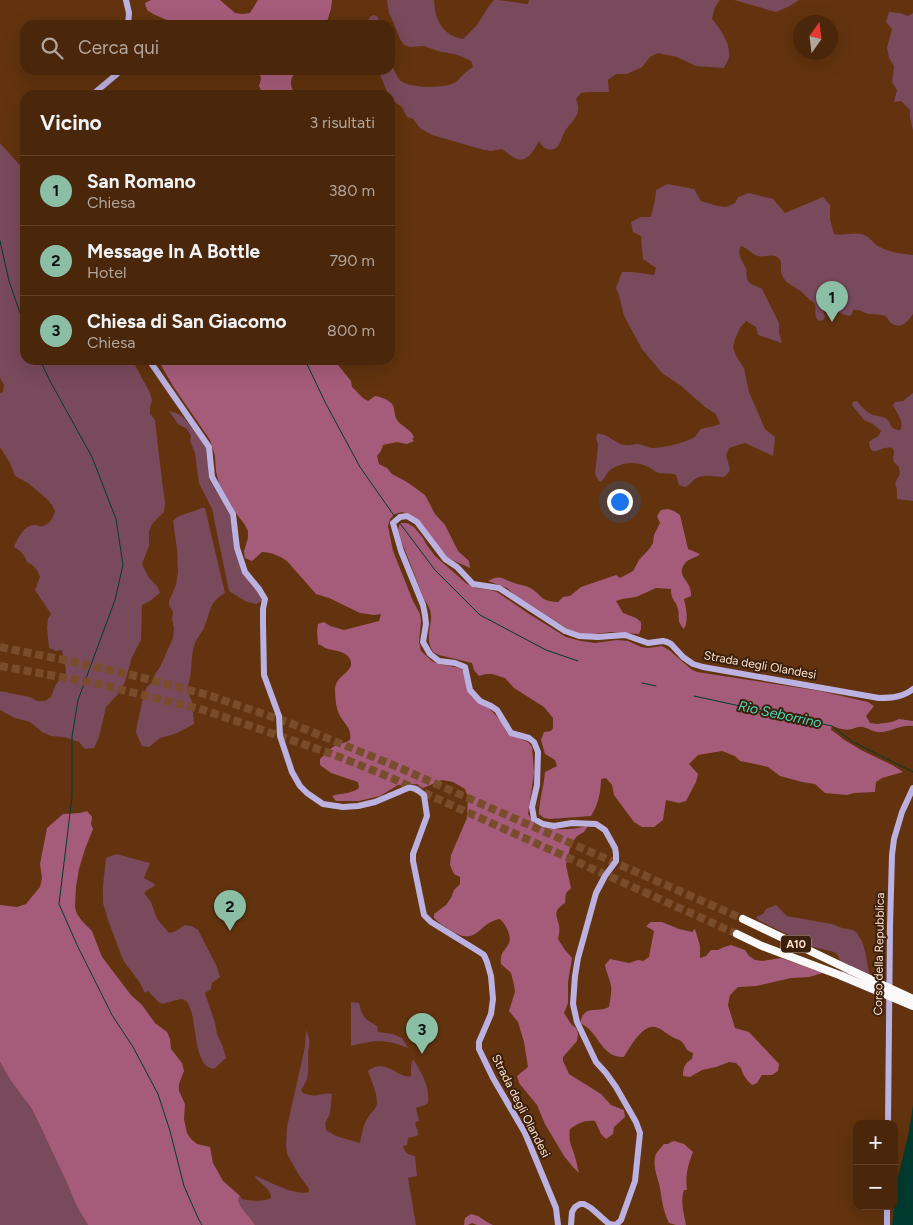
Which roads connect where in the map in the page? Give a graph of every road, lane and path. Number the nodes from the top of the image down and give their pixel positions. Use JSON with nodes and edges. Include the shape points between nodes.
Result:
{"nodes":[{"id":1,"x":126,"y":0,"type":"edge"},
{"id":2,"x":128,"y":20,"type":"edge"},
{"id":3,"x":116,"y":75,"type":"edge"},
{"id":4,"x":98,"y":90,"type":"edge"},
{"id":5,"x":153,"y":365,"type":"edge"},
{"id":6,"x":913,"y":689,"type":"edge"},
{"id":7,"x":913,"y":788,"type":"edge"},
{"id":8,"x":743,"y":919,"type":"tunnel mouth"},
{"id":9,"x":737,"y":934,"type":"tunnel mouth"},
{"id":10,"x":913,"y":999,"type":"edge"},
{"id":11,"x":913,"y":1006,"type":"edge"},
{"id":12,"x":888,"y":1120,"type":"edge"},
{"id":13,"x":887,"y":1210,"type":"edge"},
{"id":14,"x":558,"y":1225,"type":"edge"},
{"id":15,"x":571,"y":1225,"type":"edge"},
{"id":16,"x":887,"y":1225,"type":"edge"}],
"edges":[{"from":1,"to":2,"type":"main road"},
{"from":3,"to":4,"type":"main road"},
{"from":5,"to":14,"type":"main road","name":"Strada degli Olandesi","via":[[209,447],[212,477],[232,514],[245,572],[265,599],[262,624],[264,675],[279,716],[280,736],[300,786],[324,804],[343,807],[375,802],[412,787],[424,795],[427,816],[413,854],[424,915],[484,955],[488,962],[493,1005],[479,1049],[525,1133],[556,1208]]},
{"from":6,"to":15,"type":"main road","name":"Strada degli Olandesi","via":[[902,696],[879,698],[703,667],[693,664],[663,641],[648,643],[625,635],[579,636],[565,631],[499,588],[473,584],[445,559],[417,522],[407,516],[394,523],[401,551],[423,605],[426,624],[423,642],[430,654],[439,661],[465,667],[470,690],[480,701],[497,710],[510,733],[534,742],[538,752],[537,785],[532,808],[534,819],[554,826],[596,824],[605,830],[615,848],[616,861],[596,893],[578,958],[573,1004],[577,1022],[596,1062],[616,1087],[640,1133],[635,1181],[621,1220],[616,1224],[609,1224],[591,1208],[580,1204],[572,1212]]},
{"from":7,"to":12,"type":"main road","name":"Corso della Repubblica","via":[[902,812],[892,855]]},
{"from":8,"to":10,"type":"highway","number":"A10","bridge":true},
{"from":9,"to":11,"type":"highway","number":"A10","bridge":true},
{"from":13,"to":16,"type":"main road"}]}
